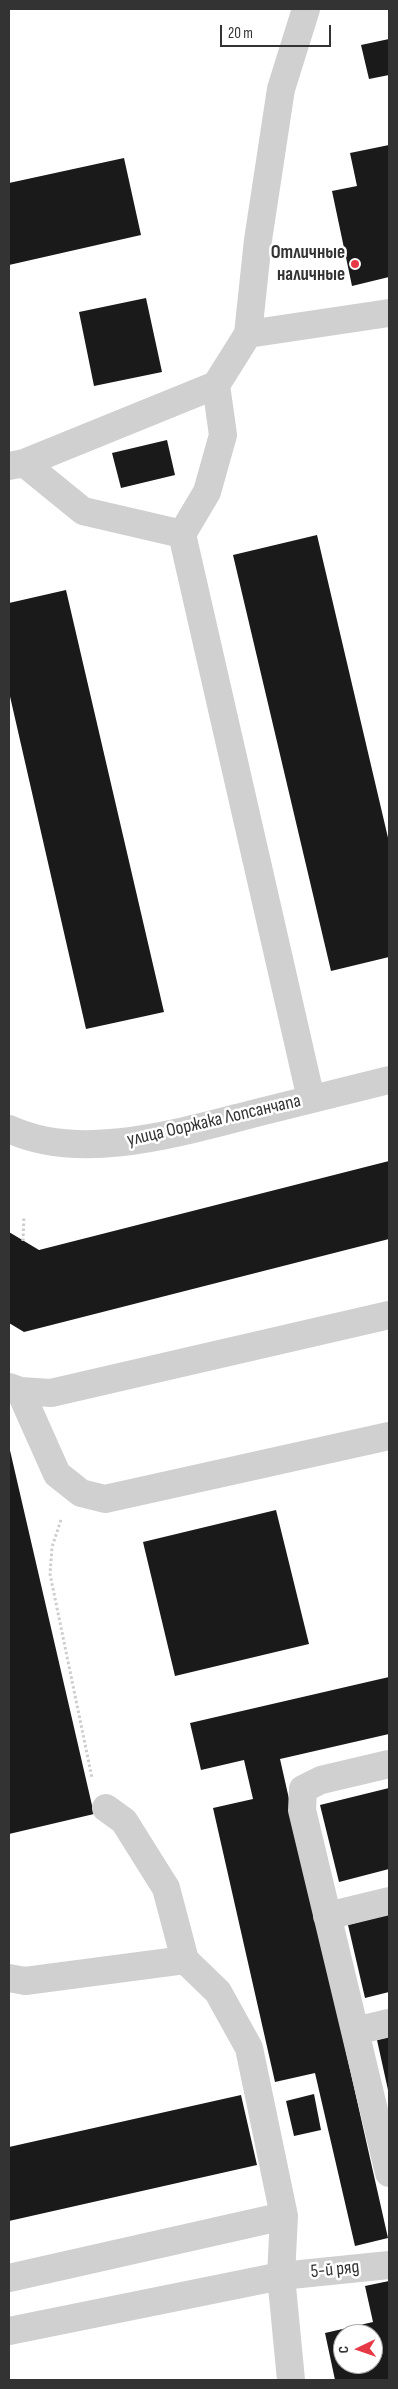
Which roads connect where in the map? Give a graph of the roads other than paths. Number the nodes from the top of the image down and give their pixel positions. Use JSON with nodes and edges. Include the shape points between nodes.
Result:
{"nodes":[{"id":1,"x":306,"y":9,"type":"edge"},
{"id":2,"x":389,"y":313,"type":"edge"},
{"id":3,"x":248,"y":334,"type":"junction"},
{"id":4,"x":216,"y":385,"type":"junction"},
{"id":5,"x":16,"y":464,"type":"edge"},
{"id":6,"x":182,"y":534,"type":"junction"},
{"id":7,"x":389,"y":1080,"type":"edge"},
{"id":8,"x":311,"y":1099,"type":"junction"},
{"id":9,"x":9,"y":1129,"type":"edge"},
{"id":10,"x":389,"y":1315,"type":"edge"},
{"id":11,"x":14,"y":1389,"type":"edge"},
{"id":12,"x":389,"y":1436,"type":"edge"},
{"id":13,"x":389,"y":1764,"type":"edge"},
{"id":14,"x":106,"y":1808,"type":"road end"},
{"id":15,"x":389,"y":1901,"type":"edge"},
{"id":16,"x":327,"y":1916,"type":"junction"},
{"id":17,"x":185,"y":1960,"type":"junction"},
{"id":18,"x":9,"y":1978,"type":"edge"},
{"id":19,"x":389,"y":2023,"type":"edge"},
{"id":20,"x":355,"y":2031,"type":"junction"},
{"id":21,"x":385,"y":2140,"type":"edge"},
{"id":22,"x":389,"y":2173,"type":"edge"},
{"id":23,"x":284,"y":2216,"type":"junction"},
{"id":24,"x":389,"y":2264,"type":"edge"},
{"id":25,"x":281,"y":2276,"type":"junction"},
{"id":26,"x":9,"y":2278,"type":"edge"},
{"id":27,"x":9,"y":2331,"type":"edge"},
{"id":28,"x":292,"y":2380,"type":"edge"}],
"edges":[{"from":1,"to":3,"type":"street","via":[[281,89],[258,240]]},
{"from":2,"to":3,"type":"street"},
{"from":3,"to":4,"type":"street"},
{"from":4,"to":5,"type":"street"},
{"from":4,"to":6,"type":"street","via":[[223,434],[207,492]]},
{"from":5,"to":6,"type":"street","via":[[83,511]]},
{"from":6,"to":8,"type":"street"},
{"from":7,"to":8,"type":"street","name":"улица Ооржака Лопсанчапа"},
{"from":8,"to":9,"type":"street","name":"улица Ооржака Лопсанчапа","via":[[174,1134],[122,1143],[60,1142],[24,1136]]},
{"from":10,"to":11,"type":"street","via":[[51,1393]]},
{"from":11,"to":12,"type":"street","via":[[57,1474],[81,1493],[105,1499]]},
{"from":13,"to":16,"type":"street","via":[[321,1780],[303,1789],[302,1810]]},
{"from":14,"to":17,"type":"street","via":[[124,1821],[166,1888]]},
{"from":15,"to":16,"type":"street"},
{"from":16,"to":20,"type":"street"},
{"from":17,"to":18,"type":"street","via":[[25,1981]]},
{"from":17,"to":23,"type":"street","via":[[218,1992],[249,2048]]},
{"from":19,"to":20,"type":"street"},
{"from":20,"to":21,"type":"street"},
{"from":21,"to":22,"type":"street"},
{"from":23,"to":25,"type":"street"},
{"from":23,"to":26,"type":"street"},
{"from":24,"to":25,"type":"street","name":"5-й ряд"},
{"from":25,"to":27,"type":"street","name":"5-й ряд"},
{"from":25,"to":28,"type":"street"}]}
